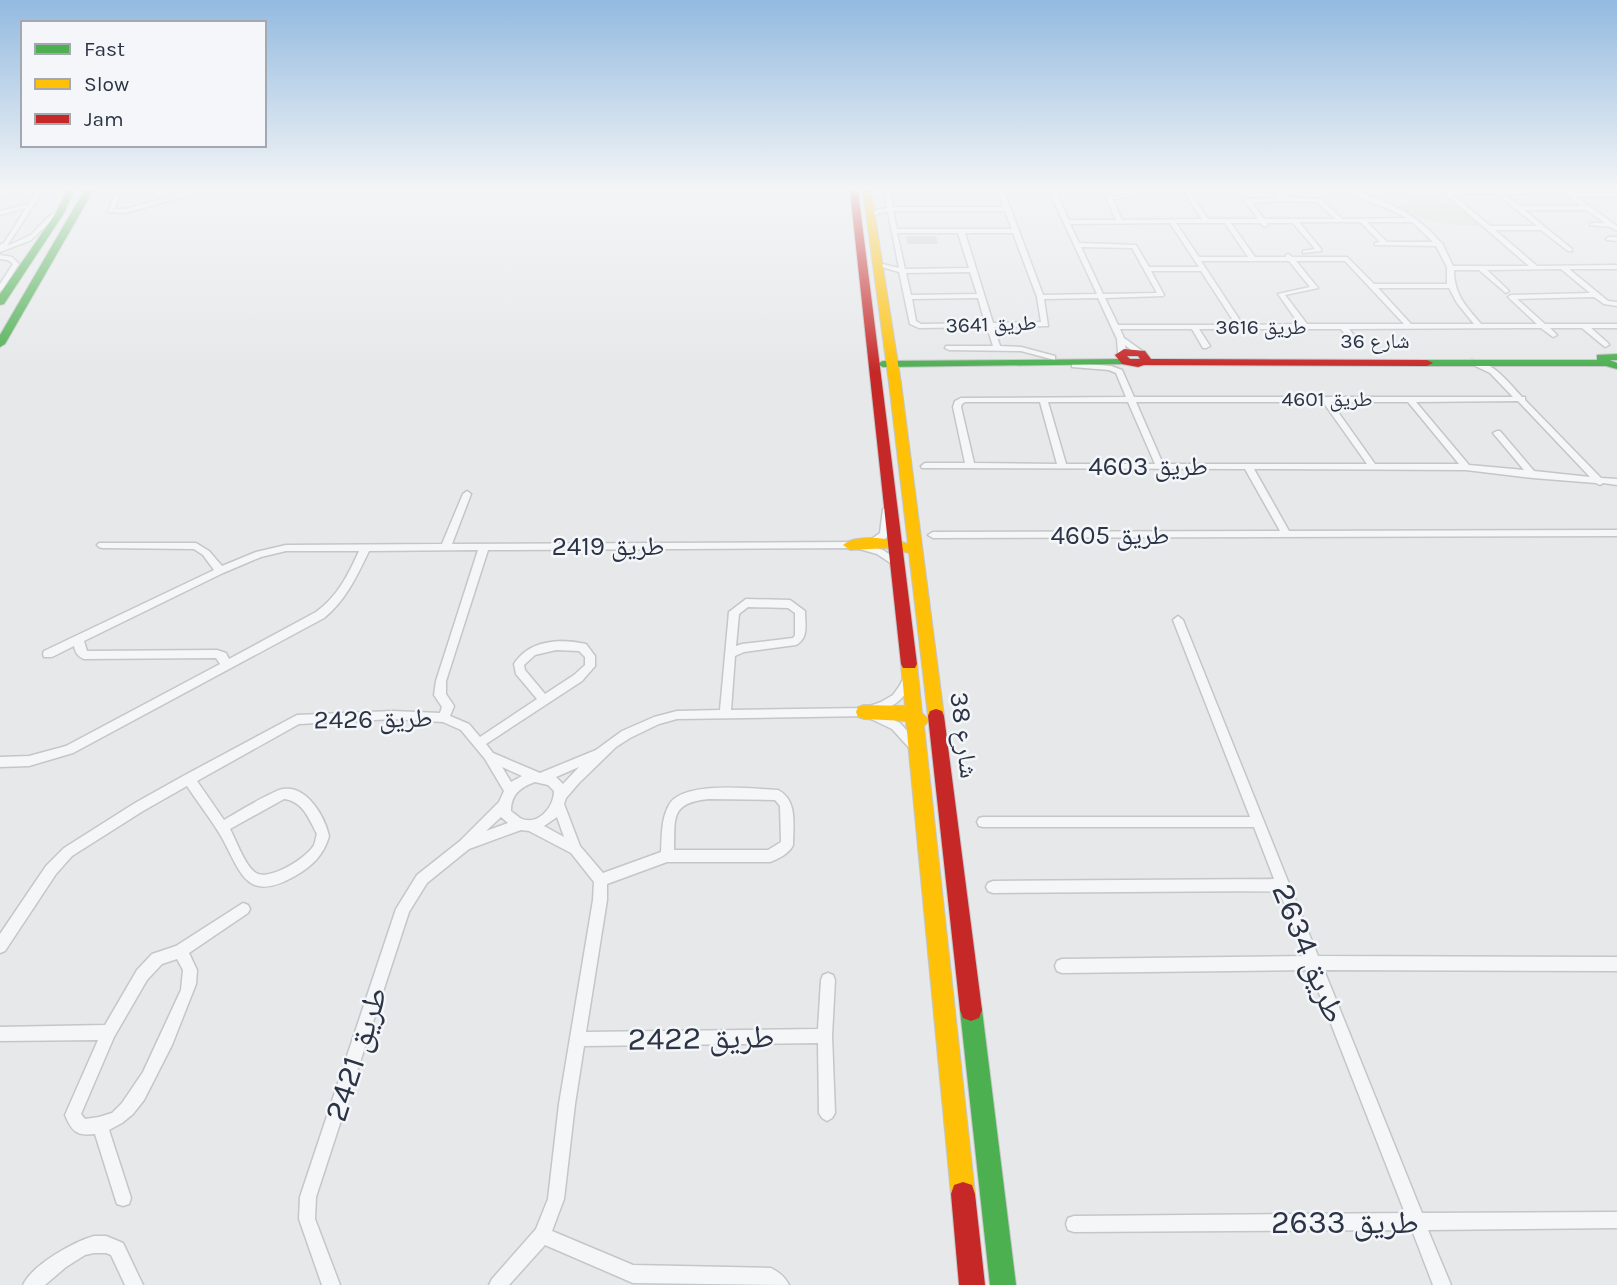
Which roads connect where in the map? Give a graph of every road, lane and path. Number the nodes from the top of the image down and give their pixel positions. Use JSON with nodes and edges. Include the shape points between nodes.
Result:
{"nodes":[{"id":1,"x":34,"y":251,"type":"edge"},
{"id":2,"x":55,"y":251,"type":"edge"},
{"id":3,"x":865,"y":251,"type":"edge"},
{"id":4,"x":876,"y":251,"type":"edge"},
{"id":5,"x":898,"y":251,"type":"edge"},
{"id":6,"x":967,"y":251,"type":"edge"},
{"id":7,"x":1022,"y":251,"type":"edge"},
{"id":8,"x":1080,"y":251,"type":"edge"},
{"id":9,"x":1135,"y":251,"type":"edge"},
{"id":10,"x":1193,"y":251,"type":"edge"},
{"id":11,"x":1248,"y":251,"type":"edge"},
{"id":12,"x":1304,"y":251,"type":"edge"},
{"id":13,"x":1443,"y":251,"type":"edge"},
{"id":14,"x":1516,"y":251,"type":"edge"},
{"id":15,"x":0,"y":257,"type":"edge"},
{"id":16,"x":1198,"y":259,"type":"junction"},
{"id":17,"x":1254,"y":259,"type":"junction"},
{"id":18,"x":1290,"y":259,"type":"junction"},
{"id":19,"x":878,"y":265,"type":"junction"},
{"id":20,"x":1617,"y":267,"type":"edge"},
{"id":21,"x":1451,"y":268,"type":"junction"},
{"id":22,"x":1481,"y":268,"type":"junction"},
{"id":23,"x":1536,"y":268,"type":"junction"},
{"id":24,"x":1563,"y":268,"type":"junction"},
{"id":25,"x":1147,"y":269,"type":"junction"},
{"id":26,"x":1204,"y":269,"type":"junction"},
{"id":27,"x":972,"y":270,"type":"junction"},
{"id":28,"x":902,"y":271,"type":"junction"},
{"id":29,"x":1372,"y":286,"type":"junction"},
{"id":30,"x":1451,"y":286,"type":"junction"},
{"id":31,"x":0,"y":289,"type":"edge"},
{"id":32,"x":1510,"y":293,"type":"junction"},
{"id":33,"x":1597,"y":295,"type":"junction"},
{"id":34,"x":979,"y":296,"type":"junction"},
{"id":35,"x":908,"y":297,"type":"junction"},
{"id":36,"x":1040,"y":297,"type":"junction"},
{"id":37,"x":1101,"y":297,"type":"junction"},
{"id":38,"x":0,"y":302,"type":"edge"},
{"id":39,"x":1617,"y":304,"type":"edge"},
{"id":40,"x":989,"y":326,"type":"junction"},
{"id":41,"x":1304,"y":326,"type":"junction"},
{"id":42,"x":1343,"y":326,"type":"junction"},
{"id":43,"x":1384,"y":326,"type":"junction"},
{"id":44,"x":1409,"y":326,"type":"junction"},
{"id":45,"x":1479,"y":326,"type":"junction"},
{"id":46,"x":1543,"y":326,"type":"junction"},
{"id":47,"x":1584,"y":326,"type":"junction"},
{"id":48,"x":1617,"y":326,"type":"edge"},
{"id":49,"x":1116,"y":327,"type":"junction"},
{"id":50,"x":1194,"y":327,"type":"junction"},
{"id":51,"x":1239,"y":329,"type":"junction"},
{"id":52,"x":1392,"y":335,"type":"dead end"},
{"id":53,"x":1553,"y":335,"type":"dead end"},
{"id":54,"x":888,"y":337,"type":"junction"},
{"id":55,"x":1356,"y":343,"type":"dead end"},
{"id":56,"x":0,"y":346,"type":"edge"},
{"id":57,"x":1206,"y":346,"type":"dead end"},
{"id":58,"x":949,"y":348,"type":"dead end"},
{"id":59,"x":1123,"y":351,"type":"junction"},
{"id":60,"x":995,"y":353,"type":"junction"},
{"id":61,"x":1143,"y":357,"type":"junction"},
{"id":62,"x":1056,"y":360,"type":"junction"},
{"id":63,"x":1611,"y":360,"type":"edge"},
{"id":64,"x":884,"y":361,"type":"junction"},
{"id":65,"x":935,"y":361,"type":"junction"},
{"id":66,"x":1495,"y":366,"type":"junction"},
{"id":67,"x":895,"y":383,"type":"junction"},
{"id":68,"x":1325,"y":399,"type":"junction"},
{"id":69,"x":1410,"y":399,"type":"junction"},
{"id":70,"x":1522,"y":399,"type":"junction"},
{"id":71,"x":1043,"y":400,"type":"junction"},
{"id":72,"x":1131,"y":400,"type":"junction"},
{"id":73,"x":1497,"y":433,"type":"dead end"},
{"id":74,"x":1371,"y":464,"type":"junction"},
{"id":75,"x":925,"y":466,"type":"dead end"},
{"id":76,"x":970,"y":466,"type":"junction"},
{"id":77,"x":1062,"y":466,"type":"junction"},
{"id":78,"x":1160,"y":466,"type":"junction"},
{"id":79,"x":1248,"y":466,"type":"junction"},
{"id":80,"x":1466,"y":467,"type":"junction"},
{"id":81,"x":1533,"y":475,"type":"junction"},
{"id":82,"x":1600,"y":482,"type":"junction"},
{"id":83,"x":1617,"y":482,"type":"edge"},
{"id":84,"x":889,"y":485,"type":"junction"},
{"id":85,"x":467,"y":494,"type":"dead end"},
{"id":86,"x":1617,"y":533,"type":"edge"},
{"id":87,"x":1286,"y":534,"type":"junction"},
{"id":88,"x":933,"y":535,"type":"dead end"},
{"id":89,"x":897,"y":544,"type":"junction"},
{"id":90,"x":102,"y":545,"type":"dead end"},
{"id":91,"x":850,"y":545,"type":"junction"},
{"id":92,"x":366,"y":547,"type":"junction"},
{"id":93,"x":446,"y":547,"type":"junction"},
{"id":94,"x":484,"y":547,"type":"junction"},
{"id":95,"x":898,"y":564,"type":"junction"},
{"id":96,"x":220,"y":571,"type":"junction"},
{"id":97,"x":925,"y":618,"type":"junction"},
{"id":98,"x":1178,"y":620,"type":"dead end"},
{"id":99,"x":79,"y":639,"type":"junction"},
{"id":100,"x":48,"y":654,"type":"dead end"},
{"id":101,"x":731,"y":654,"type":"junction"},
{"id":102,"x":226,"y":667,"type":"junction"},
{"id":103,"x":909,"y":676,"type":"junction"},
{"id":104,"x":544,"y":699,"type":"junction"},
{"id":105,"x":864,"y":712,"type":"junction"},
{"id":106,"x":725,"y":715,"type":"junction"},
{"id":107,"x":914,"y":715,"type":"junction"},
{"id":108,"x":444,"y":718,"type":"junction"},
{"id":109,"x":478,"y":744,"type":"junction"},
{"id":110,"x":919,"y":752,"type":"junction"},
{"id":111,"x":598,"y":754,"type":"junction"},
{"id":112,"x":489,"y":756,"type":"junction"},
{"id":113,"x":0,"y":762,"type":"edge"},
{"id":114,"x":539,"y":777,"type":"junction"},
{"id":115,"x":189,"y":779,"type":"junction"},
{"id":116,"x":510,"y":791,"type":"junction"},
{"id":117,"x":560,"y":800,"type":"junction"},
{"id":118,"x":504,"y":804,"type":"junction"},
{"id":119,"x":949,"y":815,"type":"junction"},
{"id":120,"x":983,"y":822,"type":"dead end"},
{"id":121,"x":1257,"y":822,"type":"junction"},
{"id":122,"x":525,"y":825,"type":"junction"},
{"id":123,"x":222,"y":827,"type":"junction"},
{"id":124,"x":464,"y":845,"type":"junction"},
{"id":125,"x":575,"y":849,"type":"junction"},
{"id":126,"x":667,"y":856,"type":"junction"},
{"id":127,"x":601,"y":880,"type":"junction"},
{"id":128,"x":1282,"y":884,"type":"junction"},
{"id":129,"x":993,"y":887,"type":"dead end"},
{"id":130,"x":243,"y":909,"type":"dead end"},
{"id":131,"x":4,"y":933,"type":"edge"},
{"id":132,"x":0,"y":946,"type":"edge"},
{"id":133,"x":180,"y":951,"type":"junction"},
{"id":134,"x":1312,"y":963,"type":"junction"},
{"id":135,"x":1617,"y":964,"type":"edge"},
{"id":136,"x":1062,"y":967,"type":"dead end"},
{"id":137,"x":828,"y":980,"type":"dead end"},
{"id":138,"x":109,"y":1032,"type":"junction"},
{"id":139,"x":0,"y":1034,"type":"edge"},
{"id":140,"x":825,"y":1037,"type":"junction"},
{"id":141,"x":578,"y":1039,"type":"junction"},
{"id":142,"x":827,"y":1113,"type":"dead end"},
{"id":143,"x":100,"y":1126,"type":"junction"},
{"id":144,"x":122,"y":1198,"type":"dead end"},
{"id":145,"x":1617,"y":1220,"type":"edge"},
{"id":146,"x":1417,"y":1221,"type":"junction"},
{"id":147,"x":1074,"y":1224,"type":"dead end"},
{"id":148,"x":542,"y":1235,"type":"junction"},
{"id":149,"x":631,"y":1280,"type":"edge"},
{"id":150,"x":32,"y":1285,"type":"edge"},
{"id":151,"x":134,"y":1285,"type":"edge"},
{"id":152,"x":331,"y":1285,"type":"edge"},
{"id":153,"x":498,"y":1285,"type":"edge"},
{"id":154,"x":780,"y":1285,"type":"edge"},
{"id":155,"x":972,"y":1285,"type":"edge"},
{"id":156,"x":1003,"y":1285,"type":"edge"},
{"id":157,"x":1442,"y":1285,"type":"edge"}],
"edges":[{"from":1,"to":38,"type":"main road"},
{"from":2,"to":56,"type":"main road"},
{"from":3,"to":64,"type":"main road","name":"شارع 38"},
{"from":4,"to":19,"type":"main road","name":"شارع 38"},
{"from":5,"to":28,"type":"street"},
{"from":6,"to":27,"type":"street"},
{"from":7,"to":36,"type":"street","name":"طريق 3641"},
{"from":8,"to":37,"type":"street"},
{"from":9,"to":25,"type":"street"},
{"from":10,"to":16,"type":"street"},
{"from":11,"to":17,"type":"street"},
{"from":12,"to":18,"type":"street","via":[[1287,252]]},
{"from":13,"to":21,"type":"street"},
{"from":14,"to":23,"type":"street"},
{"from":15,"to":31,"type":"street","via":[[16,264]]},
{"from":16,"to":17,"type":"street"},
{"from":16,"to":26,"type":"street"},
{"from":17,"to":18,"type":"street"},
{"from":18,"to":29,"type":"street","via":[[1347,259]]},
{"from":18,"to":41,"type":"street","via":[[1315,288],[1281,293]]},
{"from":19,"to":28,"type":"street"},
{"from":19,"to":54,"type":"main road","name":"شارع 38"},
{"from":20,"to":24,"type":"street"},
{"from":21,"to":22,"type":"street"},
{"from":21,"to":30,"type":"street"},
{"from":22,"to":23,"type":"street"},
{"from":22,"to":32,"type":"street"},
{"from":23,"to":24,"type":"street"},
{"from":24,"to":33,"type":"street"},
{"from":25,"to":26,"type":"street"},
{"from":25,"to":37,"type":"street","via":[[1161,295]]},
{"from":26,"to":51,"type":"street"},
{"from":27,"to":28,"type":"street"},
{"from":27,"to":34,"type":"street"},
{"from":28,"to":35,"type":"street"},
{"from":29,"to":30,"type":"street"},
{"from":29,"to":44,"type":"street"},
{"from":30,"to":45,"type":"street"},
{"from":32,"to":33,"type":"street"},
{"from":32,"to":46,"type":"street"},
{"from":33,"to":39,"type":"street","via":[[1606,303]]},
{"from":34,"to":35,"type":"street"},
{"from":34,"to":40,"type":"street"},
{"from":35,"to":40,"type":"street","name":"طريق 3641","via":[[913,322],[922,326]]},
{"from":36,"to":37,"type":"street"},
{"from":36,"to":40,"type":"street","name":"طريق 3641","via":[[1045,324]]},
{"from":37,"to":49,"type":"street"},
{"from":40,"to":60,"type":"street"},
{"from":41,"to":42,"type":"street","name":"طريق 3616"},
{"from":41,"to":51,"type":"street","name":"طريق 3616"},
{"from":42,"to":43,"type":"street","name":"طريق 3616"},
{"from":42,"to":55,"type":"street"},
{"from":43,"to":44,"type":"street","name":"طريق 3616"},
{"from":43,"to":52,"type":"street"},
{"from":44,"to":45,"type":"street","name":"طريق 3616"},
{"from":45,"to":46,"type":"street","name":"طريق 3616"},
{"from":46,"to":47,"type":"street","name":"طريق 3616"},
{"from":46,"to":53,"type":"street"},
{"from":47,"to":48,"type":"street","name":"طريق 3616"},
{"from":47,"to":63,"type":"street"},
{"from":49,"to":50,"type":"street","name":"طريق 3616"},
{"from":49,"to":59,"type":"street"},
{"from":50,"to":51,"type":"street","name":"طريق 3616"},
{"from":50,"to":57,"type":"street"},
{"from":54,"to":64,"type":"main road","name":"شارع 38"},
{"from":54,"to":65,"type":"main road","via":[[905,352]]},
{"from":58,"to":60,"type":"street"},
{"from":59,"to":61,"type":"street"},
{"from":59,"to":61,"type":"main road","via":[[1134,364]]},
{"from":59,"to":62,"type":"main road"},
{"from":60,"to":62,"type":"main road"},
{"from":60,"to":65,"type":"main road"},
{"from":61,"to":63,"type":"main road","name":"شارع 36"},
{"from":61,"to":66,"type":"main road","name":"شارع 36"},
{"from":62,"to":65,"type":"main road"},
{"from":62,"to":72,"type":"street","via":[[1114,369]]},
{"from":63,"to":66,"type":"main road","name":"شارع 36"},
{"from":64,"to":65,"type":"main road"},
{"from":64,"to":67,"type":"main road","name":"شارع 38"},
{"from":64,"to":84,"type":"main road","name":"شارع 38"},
{"from":65,"to":67,"type":"main road","via":[[909,369]]},
{"from":66,"to":70,"type":"street"},
{"from":67,"to":97,"type":"main road","name":"شارع 38"},
{"from":68,"to":69,"type":"street","name":"طريق 4601"},
{"from":68,"to":72,"type":"street","name":"طريق 4601"},
{"from":68,"to":74,"type":"street"},
{"from":69,"to":70,"type":"street","name":"طريق 4601"},
{"from":69,"to":80,"type":"street"},
{"from":70,"to":82,"type":"street"},
{"from":71,"to":72,"type":"street","name":"طريق 4601"},
{"from":71,"to":76,"type":"street","name":"طريق 4601","via":[[958,402]]},
{"from":71,"to":77,"type":"street"},
{"from":72,"to":78,"type":"street"},
{"from":73,"to":81,"type":"street"},
{"from":74,"to":79,"type":"street","name":"طريق 4603"},
{"from":74,"to":80,"type":"street","name":"طريق 4603"},
{"from":75,"to":76,"type":"street","name":"طريق 4603"},
{"from":76,"to":77,"type":"street","name":"طريق 4603"},
{"from":77,"to":78,"type":"street","name":"طريق 4603"},
{"from":78,"to":79,"type":"street","name":"طريق 4603"},
{"from":79,"to":87,"type":"street"},
{"from":80,"to":81,"type":"street","name":"طريق 4603"},
{"from":81,"to":82,"type":"street","name":"طريق 4603"},
{"from":82,"to":83,"type":"street","name":"طريق 4603"},
{"from":84,"to":89,"type":"main road","name":"شارع 38"},
{"from":84,"to":91,"type":"street","name":"طريق 2419","via":[[884,536]]},
{"from":85,"to":93,"type":"street"},
{"from":86,"to":87,"type":"street","name":"طريق 4605"},
{"from":87,"to":88,"type":"street","name":"طريق 4605"},
{"from":89,"to":91,"type":"main road"},
{"from":89,"to":95,"type":"main road","name":"شارع 38"},
{"from":89,"to":97,"type":"main road","via":[[908,552],[915,596]]},
{"from":90,"to":96,"type":"street","via":[[197,546]]},
{"from":91,"to":94,"type":"street","name":"طريق 2419"},
{"from":91,"to":95,"type":"street","name":"طريق 2419","via":[[880,552]]},
{"from":92,"to":93,"type":"street","name":"طريق 2419"},
{"from":92,"to":96,"type":"street","name":"طريق 2419","via":[[286,548]]},
{"from":92,"to":102,"type":"street","via":[[334,605]]},
{"from":93,"to":94,"type":"street","name":"طريق 2419"},
{"from":94,"to":108,"type":"street","via":[[441,681],[440,695],[448,706]]},
{"from":95,"to":103,"type":"main road","name":"شارع 38"},
{"from":96,"to":99,"type":"street","name":"طريق 2419"},
{"from":97,"to":119,"type":"main road","name":"شارع 38"},
{"from":98,"to":121,"type":"street","name":"طريق 2634"},
{"from":99,"to":100,"type":"street","name":"طريق 2419"},
{"from":99,"to":102,"type":"street","via":[[84,655],[217,654]]},
{"from":101,"to":101,"type":"street","via":[[738,607],[790,604],[800,611],[796,641],[742,648]]},
{"from":101,"to":106,"type":"street"},
{"from":102,"to":113,"type":"street","via":[[69,750],[29,761]]},
{"from":103,"to":105,"type":"street","via":[[890,704]]},
{"from":103,"to":107,"type":"main road","name":"شارع 38"},
{"from":104,"to":104,"type":"street","via":[[590,667],[590,656],[582,648],[539,647],[525,655],[520,671]]},
{"from":104,"to":109,"type":"street"},
{"from":105,"to":106,"type":"street"},
{"from":105,"to":107,"type":"main road"},
{"from":105,"to":110,"type":"street","via":[[896,726]]},
{"from":106,"to":111,"type":"street","via":[[658,719],[617,738]]},
{"from":107,"to":110,"type":"main road","name":"شارع 38"},
{"from":107,"to":119,"type":"main road","via":[[928,732],[935,785]]},
{"from":108,"to":109,"type":"street","name":"طريق 2426","via":[[465,727]]},
{"from":108,"to":115,"type":"street","name":"طريق 2426","via":[[368,715],[297,720]]},
{"from":109,"to":112,"type":"street","name":"طريق 2426"},
{"from":110,"to":155,"type":"main road","name":"شارع 38"},
{"from":111,"to":114,"type":"street"},
{"from":111,"to":117,"type":"street"},
{"from":112,"to":114,"type":"street","name":"طريق 2426"},
{"from":112,"to":116,"type":"street","name":"طريق 2426"},
{"from":114,"to":116,"type":"street"},
{"from":114,"to":117,"type":"street","via":[[556,783]]},
{"from":115,"to":123,"type":"street"},
{"from":115,"to":131,"type":"street","name":"طريق 2426","via":[[68,852]]},
{"from":116,"to":118,"type":"street"},
{"from":117,"to":122,"type":"street","via":[[547,819]]},
{"from":117,"to":125,"type":"street"},
{"from":118,"to":122,"type":"street","via":[[505,813]]},
{"from":118,"to":124,"type":"street","name":"طريق 2421"},
{"from":119,"to":156,"type":"main road","name":"شارع 38"},
{"from":120,"to":121,"type":"street"},
{"from":121,"to":128,"type":"street","name":"طريق 2634"},
{"from":122,"to":124,"type":"street","name":"طريق 2421"},
{"from":122,"to":125,"type":"street"},
{"from":123,"to":123,"type":"street","via":[[283,794],[296,794],[323,834],[318,850],[293,870],[260,881],[250,876]]},
{"from":124,"to":152,"type":"street","name":"طريق 2421","via":[[422,879],[403,909],[308,1197],[307,1219]]},
{"from":125,"to":127,"type":"street"},
{"from":126,"to":126,"type":"street","via":[[770,856],[787,845],[786,804],[778,795],[684,797],[671,813]]},
{"from":126,"to":127,"type":"street"},
{"from":127,"to":141,"type":"street"},
{"from":128,"to":129,"type":"street"},
{"from":128,"to":134,"type":"street","name":"طريق 2634"},
{"from":130,"to":133,"type":"street"},
{"from":131,"to":132,"type":"street","name":"طريق 2426"},
{"from":133,"to":138,"type":"street","via":[[157,960],[142,975]]},
{"from":133,"to":143,"type":"street","via":[[189,963],[188,990],[140,1094],[118,1117]]},
{"from":134,"to":135,"type":"street"},
{"from":134,"to":136,"type":"street"},
{"from":134,"to":146,"type":"street","name":"طريق 2634"},
{"from":137,"to":140,"type":"street"},
{"from":138,"to":139,"type":"street"},
{"from":138,"to":143,"type":"street","via":[[74,1115],[81,1127]]},
{"from":140,"to":141,"type":"street","name":"طريق 2422"},
{"from":140,"to":142,"type":"street"},
{"from":141,"to":148,"type":"street","via":[[556,1199]]},
{"from":143,"to":144,"type":"street"},
{"from":145,"to":146,"type":"street","name":"طريق 2633"},
{"from":146,"to":147,"type":"street","name":"طريق 2633"},
{"from":146,"to":157,"type":"street","name":"طريق 2634"},
{"from":148,"to":149,"type":"street"},
{"from":148,"to":153,"type":"street"},
{"from":149,"to":154,"type":"street","via":[[771,1278]]},
{"from":150,"to":151,"type":"street","via":[[80,1249],[101,1244],[117,1250]]}]}
